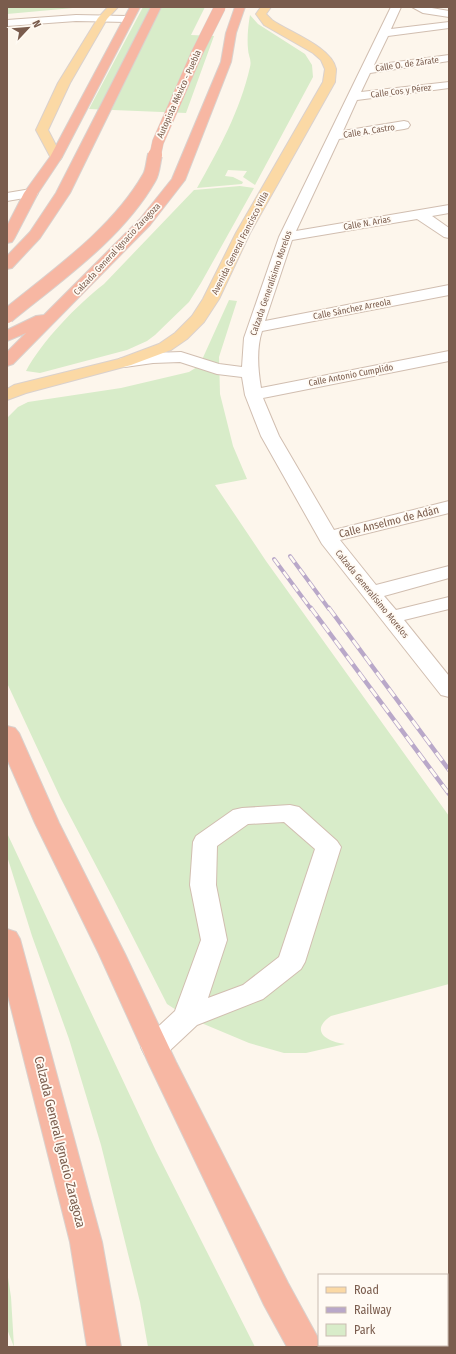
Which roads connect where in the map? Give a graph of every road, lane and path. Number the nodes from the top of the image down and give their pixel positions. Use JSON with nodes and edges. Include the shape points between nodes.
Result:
{"nodes":[{"id":1,"x":87,"y":7,"type":"edge"},
{"id":2,"x":113,"y":7,"type":"edge"},
{"id":3,"x":135,"y":7,"type":"edge"},
{"id":4,"x":156,"y":7,"type":"edge"},
{"id":5,"x":220,"y":7,"type":"edge"},
{"id":6,"x":240,"y":7,"type":"edge"},
{"id":7,"x":266,"y":7,"type":"edge"},
{"id":8,"x":396,"y":7,"type":"edge"},
{"id":9,"x":417,"y":7,"type":"edge"},
{"id":10,"x":449,"y":14,"type":"edge"},
{"id":11,"x":103,"y":18,"type":"junction"},
{"id":12,"x":127,"y":19,"type":"junction"},
{"id":13,"x":7,"y":23,"type":"edge"},
{"id":14,"x":449,"y":25,"type":"edge"},
{"id":15,"x":419,"y":29,"type":"junction"},
{"id":16,"x":383,"y":34,"type":"junction"},
{"id":17,"x":437,"y":39,"type":"dead end"},
{"id":18,"x":446,"y":61,"type":"edge"},
{"id":19,"x":365,"y":70,"type":"junction"},
{"id":20,"x":449,"y":85,"type":"edge"},
{"id":21,"x":352,"y":97,"type":"junction"},
{"id":22,"x":404,"y":125,"type":"dead end"},
{"id":23,"x":334,"y":136,"type":"junction"},
{"id":24,"x":56,"y":157,"type":"junction"},
{"id":25,"x":31,"y":194,"type":"junction"},
{"id":26,"x":7,"y":197,"type":"edge"},
{"id":27,"x":449,"y":209,"type":"edge"},
{"id":28,"x":420,"y":214,"type":"junction"},
{"id":29,"x":449,"y":234,"type":"edge"},
{"id":30,"x":286,"y":237,"type":"junction"},
{"id":31,"x":7,"y":240,"type":"edge"},
{"id":32,"x":7,"y":265,"type":"edge"},
{"id":33,"x":449,"y":290,"type":"edge"},
{"id":34,"x":57,"y":312,"type":"junction"},
{"id":35,"x":7,"y":316,"type":"edge"},
{"id":36,"x":255,"y":328,"type":"junction"},
{"id":37,"x":7,"y":336,"type":"edge"},
{"id":38,"x":449,"y":356,"type":"edge"},
{"id":39,"x":7,"y":361,"type":"edge"},
{"id":40,"x":124,"y":362,"type":"junction"},
{"id":41,"x":250,"y":373,"type":"junction"},
{"id":42,"x":7,"y":395,"type":"edge"},
{"id":43,"x":253,"y":395,"type":"junction"},
{"id":44,"x":449,"y":507,"type":"edge"},
{"id":45,"x":329,"y":537,"type":"junction"},
{"id":46,"x":449,"y":572,"type":"edge"},
{"id":47,"x":372,"y":593,"type":"junction"},
{"id":48,"x":449,"y":603,"type":"edge"},
{"id":49,"x":391,"y":617,"type":"junction"},
{"id":50,"x":449,"y":690,"type":"edge"},
{"id":51,"x":7,"y":733,"type":"edge"},
{"id":52,"x":7,"y":940,"type":"edge"},
{"id":53,"x":187,"y":1017,"type":"junction"},
{"id":54,"x":155,"y":1047,"type":"junction"},
{"id":55,"x":104,"y":1347,"type":"edge"},
{"id":56,"x":305,"y":1347,"type":"edge"}],
"edges":[{"from":1,"to":11,"type":"street"},
{"from":2,"to":11,"type":"main road"},
{"from":3,"to":12,"type":"highway"},
{"from":4,"to":32,"type":"highway","via":[[63,193],[35,235]]},
{"from":5,"to":35,"type":"highway","name":"Autopista México - Puebla","bridge":true,"via":[[158,142],[150,177],[118,221],[77,259]]},
{"from":6,"to":34,"type":"highway","name":"Calzada General Ignacio Zaragoza","via":[[231,33],[226,62],[178,180],[145,222]]},
{"from":7,"to":40,"type":"main road","name":"Avenida General Francisco Villa","via":[[261,14],[269,23],[322,56],[331,74],[328,82],[198,319],[181,336],[165,346]]},
{"from":8,"to":16,"type":"street","name":"Calzada Generalísimo Morelos"},
{"from":9,"to":10,"type":"street"},
{"from":11,"to":12,"type":"street"},
{"from":11,"to":13,"type":"street"},
{"from":11,"to":24,"type":"main road","via":[[64,83],[42,130]]},
{"from":12,"to":24,"type":"highway"},
{"from":14,"to":15,"type":"street"},
{"from":15,"to":16,"type":"street"},
{"from":15,"to":17,"type":"street"},
{"from":16,"to":19,"type":"street","name":"Calzada Generalísimo Morelos"},
{"from":18,"to":19,"type":"street","name":"Calle O. de Zárate"},
{"from":19,"to":21,"type":"street","name":"Calzada Generalísimo Morelos"},
{"from":20,"to":21,"type":"street","name":"Calle Cos y Pérez"},
{"from":21,"to":23,"type":"street","name":"Calzada Generalísimo Morelos"},
{"from":22,"to":23,"type":"street","name":"Calle A. Castro"},
{"from":23,"to":30,"type":"street","name":"Calzada Generalísimo Morelos"},
{"from":24,"to":25,"type":"highway"},
{"from":25,"to":26,"type":"street"},
{"from":25,"to":31,"type":"highway"},
{"from":27,"to":28,"type":"street","name":"Calle N. Arias"},
{"from":28,"to":29,"type":"street"},
{"from":28,"to":30,"type":"street","name":"Calle N. Arias"},
{"from":30,"to":36,"type":"street","name":"Calzada Generalísimo Morelos"},
{"from":33,"to":36,"type":"street","name":"Calle Sánchez Arreola"},
{"from":34,"to":37,"type":"highway"},
{"from":34,"to":39,"type":"highway","name":"Calzada General Ignacio Zaragoza"},
{"from":36,"to":41,"type":"street","name":"Calzada Generalísimo Morelos"},
{"from":38,"to":43,"type":"street","name":"Calle Antonio Cumplido"},
{"from":40,"to":41,"type":"street","via":[[171,356],[217,369]]},
{"from":40,"to":42,"type":"main road","name":"Avenida General Francisco Villa","via":[[20,389]]},
{"from":41,"to":43,"type":"street","name":"Calzada Generalísimo Morelos"},
{"from":43,"to":45,"type":"street","name":"Calzada Generalísimo Morelos","via":[[270,436]]},
{"from":44,"to":45,"type":"street","name":"Calle Anselmo de Adán"},
{"from":45,"to":47,"type":"street","name":"Calzada Generalísimo Morelos"},
{"from":46,"to":47,"type":"street"},
{"from":47,"to":49,"type":"street","name":"Calzada Generalísimo Morelos"},
{"from":48,"to":49,"type":"street"},
{"from":49,"to":50,"type":"street","name":"Calzada Generalísimo Morelos"},
{"from":51,"to":54,"type":"highway","via":[[47,823]]},
{"from":52,"to":55,"type":"highway","name":"Calzada General Ignacio Zaragoza","via":[[86,1242]]},
{"from":53,"to":53,"type":"street","via":[[253,992],[291,962],[328,847],[290,813],[242,816],[205,842],[203,885],[214,940]]},
{"from":53,"to":54,"type":"street"},
{"from":54,"to":56,"type":"highway","via":[[276,1294]]}]}
